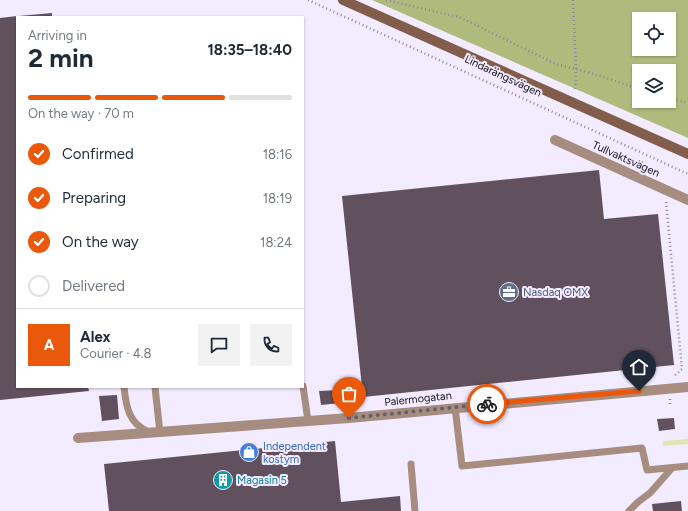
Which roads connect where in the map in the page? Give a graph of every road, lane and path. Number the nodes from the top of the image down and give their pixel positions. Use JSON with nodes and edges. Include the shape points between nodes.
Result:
{"nodes":[{"id":1,"x":308,"y":0,"type":"edge"},
{"id":2,"x":343,"y":0,"type":"edge"},
{"id":3,"x":386,"y":0,"type":"edge"},
{"id":4,"x":573,"y":0,"type":"edge"},
{"id":5,"x":576,"y":69,"type":"junction"},
{"id":6,"x":632,"y":87,"type":"edge"},
{"id":7,"x":676,"y":100,"type":"edge"},
{"id":8,"x":575,"y":103,"type":"junction"},
{"id":9,"x":688,"y":103,"type":"edge"},
{"id":10,"x":555,"y":140,"type":"dead end"},
{"id":11,"x":688,"y":154,"type":"edge"},
{"id":12,"x":688,"y":174,"type":"edge"},
{"id":13,"x":665,"y":190,"type":"junction"},
{"id":14,"x":688,"y":200,"type":"edge"},
{"id":15,"x":688,"y":387,"type":"edge"},
{"id":16,"x":124,"y":388,"type":"edge"},
{"id":17,"x":155,"y":388,"type":"edge"},
{"id":18,"x":303,"y":388,"type":"edge"},
{"id":19,"x":670,"y":388,"type":"junction"},
{"id":20,"x":670,"y":406,"type":"dead end"},
{"id":21,"x":455,"y":407,"type":"junction"},
{"id":22,"x":308,"y":421,"type":"junction"},
{"id":23,"x":156,"y":433,"type":"junction"},
{"id":24,"x":78,"y":438,"type":"dead end"},
{"id":25,"x":410,"y":464,"type":"dead end"},
{"id":26,"x":688,"y":466,"type":"edge"},
{"id":27,"x":672,"y":468,"type":"junction"},
{"id":28,"x":415,"y":511,"type":"edge"},
{"id":29,"x":629,"y":511,"type":"edge"}],
"edges":[{"from":1,"to":12,"type":"path","name":"Lindarängsvägen"},
{"from":2,"to":8,"type":"street","name":"Lindarängsvägen"},
{"from":3,"to":5,"type":"path","via":[[459,18],[556,64]]},
{"from":4,"to":5,"type":"path"},
{"from":5,"to":6,"type":"path"},
{"from":5,"to":8,"type":"path"},
{"from":7,"to":9,"type":"path"},
{"from":8,"to":11,"type":"street","name":"Lindarängsvägen"},
{"from":10,"to":13,"type":"street","name":"Tullvaktsvägen"},
{"from":13,"to":14,"type":"street","name":"Tullvaktsvägen"},
{"from":13,"to":19,"type":"path","via":[[682,369],[673,377]]},
{"from":15,"to":19,"type":"street","name":"Palermogatan"},
{"from":16,"to":23,"type":"lane","via":[[127,409],[133,421],[143,430]]},
{"from":17,"to":23,"type":"lane"},
{"from":18,"to":22,"type":"lane"},
{"from":19,"to":20,"type":"path"},
{"from":19,"to":21,"type":"street","name":"Palermogatan"},
{"from":21,"to":22,"type":"street","name":"Palermogatan"},
{"from":21,"to":27,"type":"lane","via":[[462,466],[642,448],[647,470]]},
{"from":22,"to":23,"type":"street","name":"Palermogatan"},
{"from":23,"to":24,"type":"street","name":"Palermogatan"},
{"from":25,"to":28,"type":"lane"},
{"from":26,"to":27,"type":"lane"},
{"from":27,"to":29,"type":"lane","via":[[650,493]]}]}
